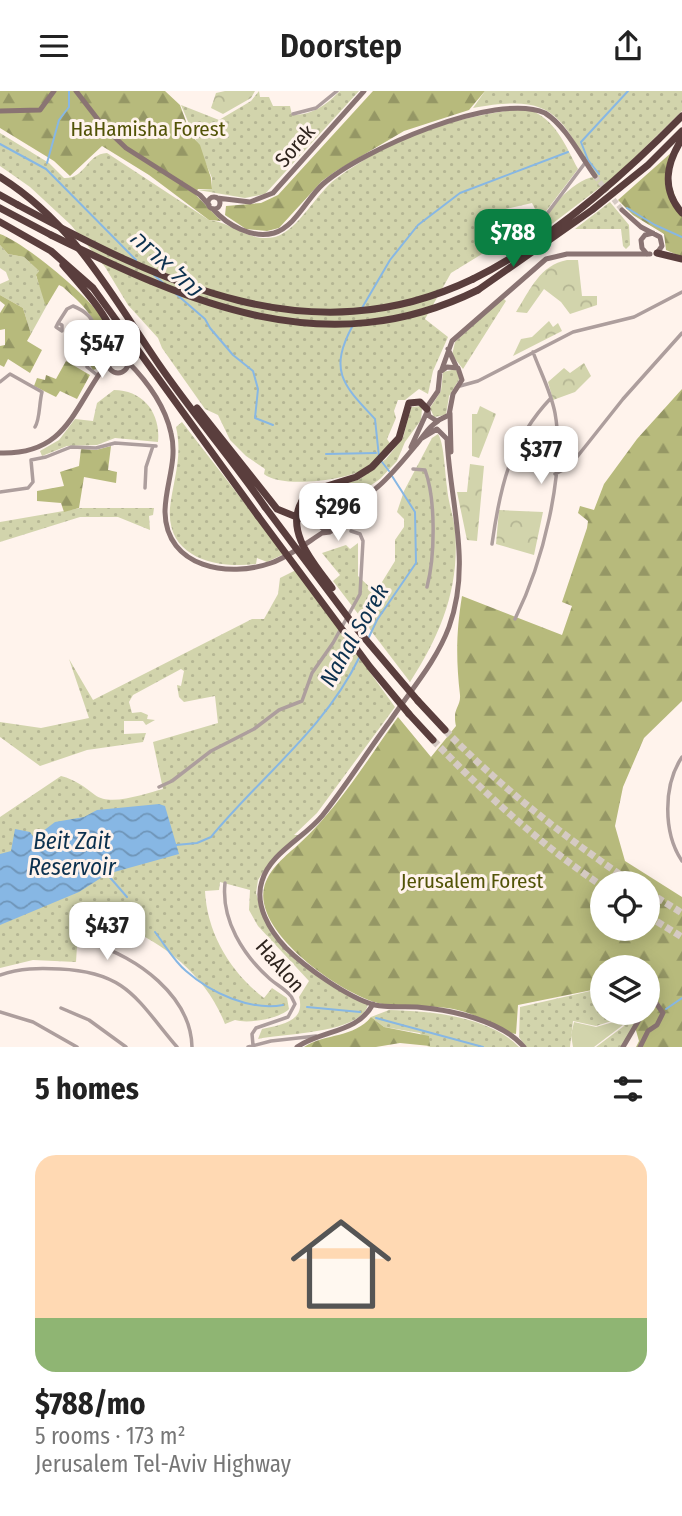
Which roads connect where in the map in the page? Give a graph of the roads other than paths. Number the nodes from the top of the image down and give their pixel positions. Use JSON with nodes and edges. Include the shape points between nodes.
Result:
{"nodes":[{"id":1,"x":54,"y":91,"type":"edge"},
{"id":2,"x":76,"y":91,"type":"edge"},
{"id":3,"x":337,"y":91,"type":"edge"},
{"id":4,"x":364,"y":91,"type":"edge"},
{"id":5,"x":0,"y":111,"type":"edge"},
{"id":6,"x":293,"y":114,"type":"dead end"},
{"id":7,"x":682,"y":116,"type":"edge"},
{"id":8,"x":682,"y":131,"type":"edge"},
{"id":9,"x":682,"y":139,"type":"edge"},
{"id":10,"x":585,"y":163,"type":"junction"},
{"id":11,"x":595,"y":176,"type":"tunnel mouth"},
{"id":12,"x":0,"y":177,"type":"edge"},
{"id":13,"x":0,"y":195,"type":"edge"},
{"id":14,"x":217,"y":198,"type":"junction"},
{"id":15,"x":237,"y":201,"type":"junction"},
{"id":16,"x":220,"y":205,"type":"junction"},
{"id":17,"x":211,"y":207,"type":"junction"},
{"id":18,"x":0,"y":208,"type":"edge"},
{"id":19,"x":622,"y":210,"type":"tunnel mouth"},
{"id":20,"x":682,"y":212,"type":"edge"},
{"id":21,"x":630,"y":219,"type":"junction"},
{"id":22,"x":227,"y":221,"type":"junction"},
{"id":23,"x":0,"y":222,"type":"edge"},
{"id":24,"x":653,"y":233,"type":"junction"},
{"id":25,"x":528,"y":239,"type":"dead end"},
{"id":26,"x":641,"y":241,"type":"junction"},
{"id":27,"x":51,"y":251,"type":"junction"},
{"id":28,"x":656,"y":251,"type":"junction"},
{"id":29,"x":622,"y":255,"type":"junction"},
{"id":30,"x":682,"y":258,"type":"edge"},
{"id":31,"x":682,"y":292,"type":"edge"},
{"id":32,"x":58,"y":323,"type":"dead end"},
{"id":33,"x":682,"y":333,"type":"edge"},
{"id":34,"x":449,"y":346,"type":"junction"},
{"id":35,"x":533,"y":352,"type":"junction"},
{"id":36,"x":114,"y":354,"type":"junction"},
{"id":37,"x":127,"y":361,"type":"junction"},
{"id":38,"x":108,"y":362,"type":"junction"},
{"id":39,"x":161,"y":367,"type":"junction"},
{"id":40,"x":442,"y":369,"type":"junction"},
{"id":41,"x":460,"y":371,"type":"junction"},
{"id":42,"x":113,"y":372,"type":"junction"},
{"id":43,"x":122,"y":372,"type":"junction"},
{"id":44,"x":97,"y":375,"type":"junction"},
{"id":45,"x":0,"y":381,"type":"edge"},
{"id":46,"x":478,"y":381,"type":"junction"},
{"id":47,"x":144,"y":382,"type":"junction"},
{"id":48,"x":92,"y":383,"type":"junction"},
{"id":49,"x":458,"y":387,"type":"junction"},
{"id":50,"x":551,"y":398,"type":"junction"},
{"id":51,"x":427,"y":411,"type":"junction"},
{"id":52,"x":450,"y":413,"type":"junction"},
{"id":53,"x":438,"y":421,"type":"junction"},
{"id":54,"x":35,"y":427,"type":"dead end"},
{"id":55,"x":422,"y":438,"type":"junction"},
{"id":56,"x":447,"y":450,"type":"junction"},
{"id":57,"x":0,"y":453,"type":"edge"},
{"id":58,"x":404,"y":459,"type":"junction"},
{"id":59,"x":413,"y":469,"type":"dead end"},
{"id":60,"x":555,"y":474,"type":"junction"},
{"id":61,"x":145,"y":488,"type":"dead end"},
{"id":62,"x":0,"y":492,"type":"edge"},
{"id":63,"x":452,"y":497,"type":"junction"},
{"id":64,"x":355,"y":502,"type":"junction"},
{"id":65,"x":335,"y":509,"type":"junction"},
{"id":66,"x":342,"y":518,"type":"junction"},
{"id":67,"x":319,"y":519,"type":"junction"},
{"id":68,"x":351,"y":531,"type":"dead end"},
{"id":69,"x":330,"y":532,"type":"junction"},
{"id":70,"x":492,"y":544,"type":"dead end"},
{"id":71,"x":302,"y":547,"type":"junction"},
{"id":72,"x":426,"y":587,"type":"dead end"},
{"id":73,"x":515,"y":619,"type":"dead end"},
{"id":74,"x":356,"y":628,"type":"junction"},
{"id":75,"x":445,"y":730,"type":"tunnel mouth"},
{"id":76,"x":433,"y":740,"type":"tunnel mouth"},
{"id":77,"x":682,"y":757,"type":"edge"},
{"id":78,"x":159,"y":787,"type":"dead end"},
{"id":79,"x":682,"y":861,"type":"edge"},
{"id":80,"x":225,"y":883,"type":"dead end"},
{"id":81,"x":92,"y":944,"type":"dead end"},
{"id":82,"x":0,"y":975,"type":"edge"},
{"id":83,"x":373,"y":1004,"type":"junction"},
{"id":84,"x":61,"y":1008,"type":"dead end"},
{"id":85,"x":0,"y":1012,"type":"edge"},
{"id":86,"x":636,"y":1025,"type":"edge"},
{"id":87,"x":656,"y":1025,"type":"edge"},
{"id":88,"x":316,"y":1036,"type":"junction"},
{"id":89,"x":251,"y":1046,"type":"edge"},
{"id":90,"x":76,"y":1047,"type":"edge"},
{"id":91,"x":126,"y":1047,"type":"edge"},
{"id":92,"x":177,"y":1047,"type":"edge"},
{"id":93,"x":192,"y":1047,"type":"edge"},
{"id":94,"x":297,"y":1047,"type":"edge"},
{"id":95,"x":524,"y":1047,"type":"edge"},
{"id":96,"x":623,"y":1047,"type":"edge"},
{"id":97,"x":640,"y":1047,"type":"edge"}],
"edges":[{"from":1,"to":5,"type":"main road","via":[[40,110]]},
{"from":2,"to":17,"type":"main road","via":[[126,148],[200,195]]},
{"from":3,"to":6,"type":"street","via":[[316,108]]},
{"from":4,"to":15,"type":"main road","name":"Sorek","via":[[278,189],[258,200]]},
{"from":7,"to":13,"type":"highway","bridge":true,"via":[[623,174],[541,236],[473,279],[415,300],[365,310],[314,312],[215,296],[157,275]]},
{"from":8,"to":18,"type":"highway","bridge":true,"via":[[611,195],[478,290],[424,311],[355,325],[300,324],[195,299]]},
{"from":9,"to":20,"type":"highway","via":[[670,164],[667,186]]},
{"from":10,"to":11,"type":"main road"},
{"from":10,"to":22,"type":"main road","via":[[545,113],[524,106],[492,109],[447,119],[385,144],[324,183],[278,231],[257,234]]},
{"from":10,"to":25,"type":"street"},
{"from":12,"to":39,"type":"highway","via":[[46,211],[80,247]]},
{"from":14,"to":15,"type":"main road","name":"Sorek"},
{"from":14,"to":16,"type":"main road"},
{"from":14,"to":17,"type":"main road","via":[[210,199]]},
{"from":15,"to":16,"type":"main road","name":"Sorek"},
{"from":16,"to":17,"type":"main road","name":"Sorek"},
{"from":16,"to":22,"type":"main road"},
{"from":17,"to":22,"type":"main road"},
{"from":19,"to":21,"type":"main road"},
{"from":21,"to":24,"type":"main road"},
{"from":21,"to":26,"type":"main road"},
{"from":23,"to":27,"type":"highway"},
{"from":24,"to":26,"type":"main road"},
{"from":24,"to":28,"type":"main road","via":[[661,238]]},
{"from":26,"to":28,"type":"main road","via":[[643,250]]},
{"from":26,"to":29,"type":"main road","via":[[635,251]]},
{"from":27,"to":36,"type":"highway","via":[[93,300],[116,339]]},
{"from":27,"to":76,"type":"highway","bridge":true,"via":[[113,312],[160,383],[370,667]]},
{"from":28,"to":29,"type":"main road"},
{"from":28,"to":30,"type":"highway"},
{"from":29,"to":34,"type":"main road","via":[[567,254],[545,259]]},
{"from":31,"to":35,"type":"street","via":[[634,317],[573,332]]},
{"from":32,"to":44,"type":"street","via":[[73,306],[92,323],[97,338],[88,367]]},
{"from":33,"to":60,"type":"street","via":[[569,467]]},
{"from":34,"to":40,"type":"main road"},
{"from":34,"to":41,"type":"main road","via":[[449,356]]},
{"from":35,"to":46,"type":"street"},
{"from":35,"to":50,"type":"street"},
{"from":36,"to":37,"type":"main road"},
{"from":36,"to":38,"type":"main road"},
{"from":37,"to":43,"type":"main road"},
{"from":37,"to":47,"type":"main road"},
{"from":38,"to":42,"type":"main road"},
{"from":38,"to":44,"type":"main road"},
{"from":39,"to":67,"type":"highway","via":[[274,505],[299,519]]},
{"from":39,"to":74,"type":"highway","bridge":true},
{"from":40,"to":41,"type":"main road","via":[[451,366]]},
{"from":40,"to":51,"type":"main road","via":[[438,391]]},
{"from":41,"to":46,"type":"street","via":[[470,381]]},
{"from":41,"to":49,"type":"main road"},
{"from":42,"to":43,"type":"main road"},
{"from":42,"to":48,"type":"main road"},
{"from":43,"to":47,"type":"main road","via":[[133,372]]},
{"from":44,"to":48,"type":"main road"},
{"from":45,"to":54,"type":"street","via":[[10,374],[42,392]]},
{"from":46,"to":49,"type":"street"},
{"from":47,"to":71,"type":"main road","via":[[168,421],[174,453],[166,518],[175,542],[190,559],[214,568],[246,569],[275,562]]},
{"from":48,"to":57,"type":"main road","via":[[68,424],[52,441],[27,452]]},
{"from":49,"to":52,"type":"main road"},
{"from":50,"to":60,"type":"street","via":[[556,425]]},
{"from":50,"to":70,"type":"street","via":[[524,431],[507,465]]},
{"from":51,"to":53,"type":"main road"},
{"from":51,"to":58,"type":"main road"},
{"from":51,"to":74,"type":"highway","bridge":true,"via":[[419,401],[409,403],[400,435],[376,463],[356,477],[314,490],[296,515],[298,535]]},
{"from":52,"to":53,"type":"main road"},
{"from":52,"to":63,"type":"main road"},
{"from":53,"to":55,"type":"main road"},
{"from":53,"to":56,"type":"main road","via":[[448,433]]},
{"from":55,"to":56,"type":"main road","via":[[433,430],[441,431]]},
{"from":55,"to":58,"type":"main road"},
{"from":56,"to":63,"type":"main road"},
{"from":58,"to":64,"type":"main road"},
{"from":59,"to":72,"type":"street","via":[[425,470],[433,490],[432,555]]},
{"from":60,"to":73,"type":"street","via":[[542,541]]},
{"from":61,"to":62,"type":"street","via":[[146,467],[155,446],[115,443],[65,449],[32,460],[33,482],[28,488]]},
{"from":63,"to":83,"type":"main road","via":[[460,555],[456,602],[445,637],[322,817],[270,865],[260,886],[265,916],[284,946],[331,981]]},
{"from":64,"to":65,"type":"main road"},
{"from":64,"to":66,"type":"main road"},
{"from":65,"to":66,"type":"main road"},
{"from":65,"to":67,"type":"main road","via":[[326,508]]},
{"from":66,"to":69,"type":"main road"},
{"from":67,"to":69,"type":"main road"},
{"from":67,"to":71,"type":"main road"},
{"from":68,"to":78,"type":"street","via":[[363,541],[360,594],[312,673],[302,701],[279,710]]},
{"from":69,"to":71,"type":"main road"},
{"from":74,"to":75,"type":"highway","bridge":true},
{"from":77,"to":79,"type":"street","via":[[668,811],[671,839]]},
{"from":80,"to":89,"type":"street","name":"HaAlon","via":[[225,903],[236,936],[295,1004],[288,1017],[256,1028]]},
{"from":81,"to":93,"type":"street","via":[[127,957],[156,980],[184,1015]]},
{"from":82,"to":92,"type":"street","via":[[32,968],[101,973],[130,992]]},
{"from":83,"to":88,"type":"main road","via":[[357,1024]]},
{"from":83,"to":95,"type":"main road","via":[[461,1015],[495,1028]]},
{"from":84,"to":91,"type":"street","via":[[89,1020]]},
{"from":85,"to":90,"type":"street","via":[[33,1022]]},
{"from":86,"to":96,"type":"main road"},
{"from":87,"to":97,"type":"main road"},
{"from":88,"to":89,"type":"street"},
{"from":88,"to":94,"type":"main road"}]}
